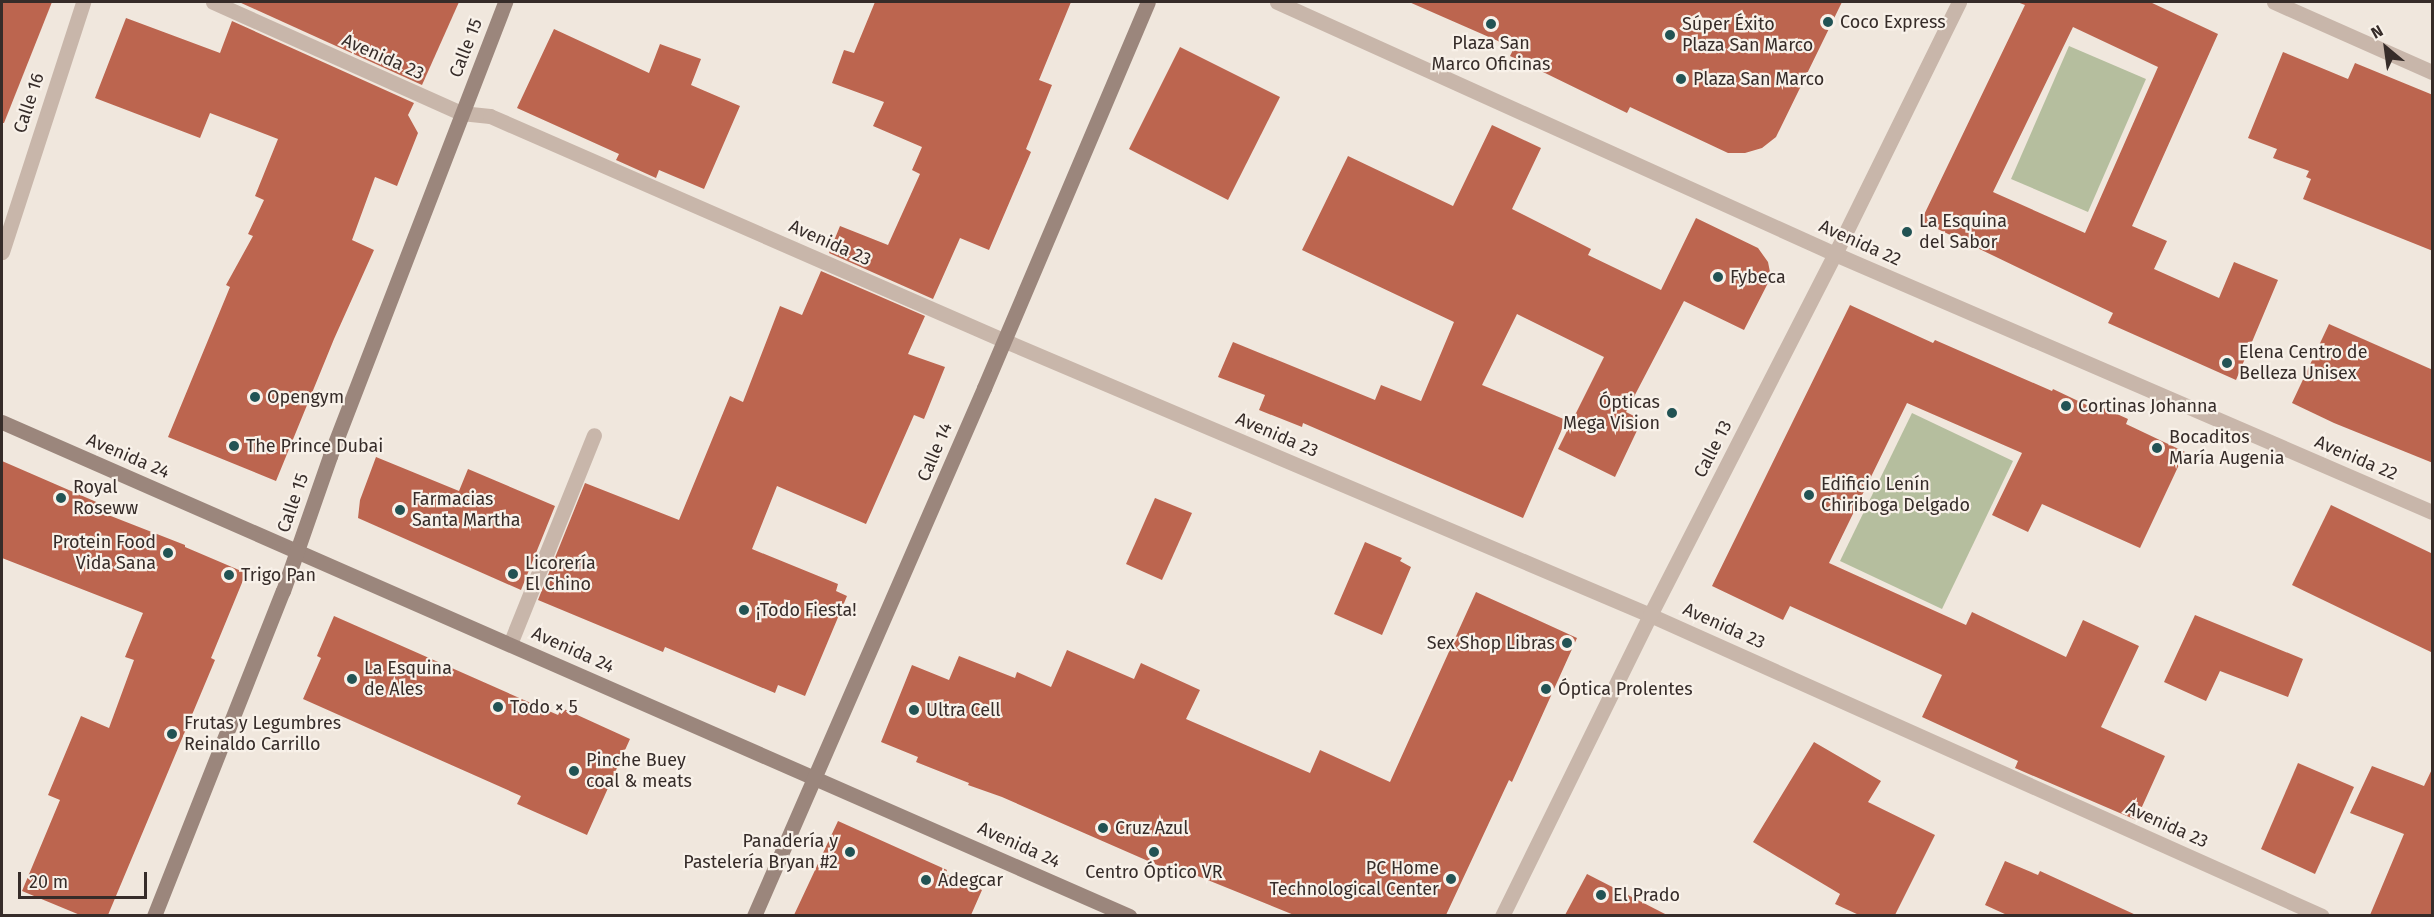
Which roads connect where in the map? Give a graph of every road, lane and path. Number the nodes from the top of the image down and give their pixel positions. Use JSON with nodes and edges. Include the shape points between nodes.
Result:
{"nodes":[{"id":1,"x":83,"y":2,"type":"edge"},
{"id":2,"x":213,"y":2,"type":"edge"},
{"id":3,"x":505,"y":2,"type":"edge"},
{"id":4,"x":1148,"y":2,"type":"edge"},
{"id":5,"x":1276,"y":2,"type":"edge"},
{"id":6,"x":1959,"y":2,"type":"edge"},
{"id":7,"x":2274,"y":2,"type":"edge"},
{"id":8,"x":2433,"y":72,"type":"edge"},
{"id":9,"x":461,"y":113,"type":"junction"},
{"id":10,"x":2,"y":252,"type":"edge"},
{"id":11,"x":1835,"y":254,"type":"junction"},
{"id":12,"x":1003,"y":340,"type":"junction"},
{"id":13,"x":2,"y":423,"type":"edge"},
{"id":14,"x":594,"y":435,"type":"dead end"},
{"id":15,"x":2433,"y":512,"type":"edge"},
{"id":16,"x":297,"y":550,"type":"junction"},
{"id":17,"x":1650,"y":615,"type":"junction"},
{"id":18,"x":510,"y":644,"type":"junction"},
{"id":19,"x":814,"y":776,"type":"junction"},
{"id":20,"x":154,"y":915,"type":"edge"},
{"id":21,"x":754,"y":915,"type":"edge"},
{"id":22,"x":1129,"y":915,"type":"edge"},
{"id":23,"x":1502,"y":915,"type":"edge"},
{"id":24,"x":2322,"y":915,"type":"edge"}],
"edges":[{"from":1,"to":10,"type":"street","name":"Calle 16"},
{"from":2,"to":9,"type":"street","name":"Avenida 23"},
{"from":3,"to":9,"type":"street","name":"Calle 15"},
{"from":4,"to":12,"type":"street","name":"Calle 14"},
{"from":5,"to":11,"type":"street","name":"Avenida 22"},
{"from":6,"to":11,"type":"street","name":"Calle 13"},
{"from":7,"to":8,"type":"street"},
{"from":9,"to":12,"type":"street","name":"Avenida 23","via":[[490,116]]},
{"from":9,"to":16,"type":"street","name":"Calle 15"},
{"from":11,"to":15,"type":"street","name":"Avenida 22"},
{"from":11,"to":17,"type":"street","name":"Calle 13"},
{"from":12,"to":17,"type":"street","name":"Avenida 23"},
{"from":12,"to":19,"type":"street","name":"Calle 14"},
{"from":13,"to":16,"type":"street","name":"Avenida 24"},
{"from":14,"to":18,"type":"street"},
{"from":16,"to":18,"type":"street","name":"Avenida 24"},
{"from":16,"to":20,"type":"street","name":"Calle 15"},
{"from":17,"to":23,"type":"street","name":"Calle 13"},
{"from":17,"to":24,"type":"street","name":"Avenida 23"},
{"from":18,"to":19,"type":"street","name":"Avenida 24"},
{"from":19,"to":21,"type":"street","name":"Calle 14"},
{"from":19,"to":22,"type":"street","name":"Avenida 24"}]}
